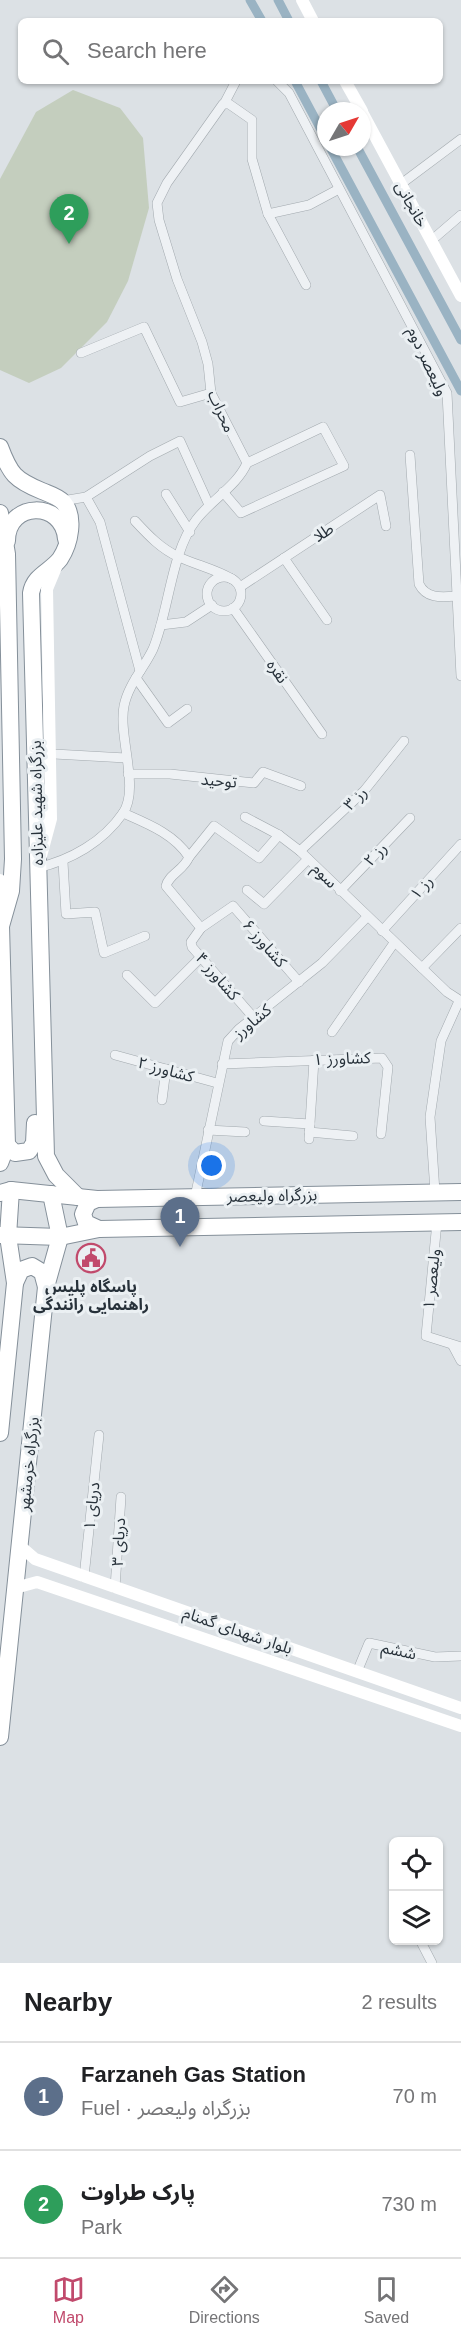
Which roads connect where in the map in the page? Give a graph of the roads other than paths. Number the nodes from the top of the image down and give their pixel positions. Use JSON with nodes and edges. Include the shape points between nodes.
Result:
{"nodes":[{"id":1,"x":302,"y":0,"type":"edge"},
{"id":2,"x":311,"y":18,"type":"edge"},
{"id":3,"x":234,"y":84,"type":"edge"},
{"id":4,"x":280,"y":84,"type":"edge"},
{"id":5,"x":347,"y":84,"type":"edge"},
{"id":6,"x":357,"y":102,"type":"edge"},
{"id":7,"x":224,"y":104,"type":"junction"},
{"id":8,"x":371,"y":128,"type":"edge"},
{"id":9,"x":461,"y":139,"type":"edge"},
{"id":10,"x":401,"y":184,"type":"junction"},
{"id":11,"x":339,"y":189,"type":"junction"},
{"id":12,"x":268,"y":214,"type":"junction"},
{"id":13,"x":461,"y":215,"type":"edge"},
{"id":14,"x":432,"y":240,"type":"junction"},
{"id":15,"x":306,"y":285,"type":"dead end"},
{"id":16,"x":461,"y":296,"type":"edge"},
{"id":17,"x":81,"y":352,"type":"dead end"},
{"id":18,"x":211,"y":393,"type":"junction"},
{"id":19,"x":0,"y":447,"type":"edge"},
{"id":20,"x":410,"y":455,"type":"dead end"},
{"id":21,"x":247,"y":463,"type":"junction"},
{"id":22,"x":223,"y":492,"type":"junction"},
{"id":23,"x":166,"y":494,"type":"dead end"},
{"id":24,"x":86,"y":497,"type":"junction"},
{"id":25,"x":62,"y":501,"type":"junction"},
{"id":26,"x":209,"y":505,"type":"junction"},
{"id":27,"x":0,"y":513,"type":"edge"},
{"id":28,"x":135,"y":521,"type":"dead end"},
{"id":29,"x":386,"y":526,"type":"dead end"},
{"id":30,"x":190,"y":532,"type":"junction"},
{"id":31,"x":64,"y":550,"type":"junction"},
{"id":32,"x":7,"y":554,"type":"junction"},
{"id":33,"x":179,"y":557,"type":"junction"},
{"id":34,"x":284,"y":558,"type":"junction"},
{"id":35,"x":232,"y":579,"type":"junction"},
{"id":36,"x":240,"y":587,"type":"junction"},
{"id":37,"x":459,"y":596,"type":"junction"},
{"id":38,"x":212,"y":605,"type":"junction"},
{"id":39,"x":233,"y":608,"type":"junction"},
{"id":40,"x":327,"y":620,"type":"dead end"},
{"id":41,"x":160,"y":625,"type":"junction"},
{"id":42,"x":138,"y":675,"type":"junction"},
{"id":43,"x":461,"y":676,"type":"edge"},
{"id":44,"x":187,"y":709,"type":"dead end"},
{"id":45,"x":322,"y":734,"type":"dead end"},
{"id":46,"x":404,"y":741,"type":"dead end"},
{"id":47,"x":54,"y":754,"type":"dead end"},
{"id":48,"x":126,"y":758,"type":"junction"},
{"id":49,"x":128,"y":774,"type":"junction"},
{"id":50,"x":301,"y":786,"type":"dead end"},
{"id":51,"x":123,"y":813,"type":"junction"},
{"id":52,"x":245,"y":817,"type":"dead end"},
{"id":53,"x":410,"y":818,"type":"dead end"},
{"id":54,"x":279,"y":835,"type":"junction"},
{"id":55,"x":461,"y":844,"type":"edge"},
{"id":56,"x":300,"y":851,"type":"junction"},
{"id":57,"x":453,"y":853,"type":"junction"},
{"id":58,"x":189,"y":857,"type":"junction"},
{"id":59,"x":308,"y":859,"type":"junction"},
{"id":60,"x":461,"y":860,"type":"edge"},
{"id":61,"x":63,"y":862,"type":"junction"},
{"id":62,"x":38,"y":868,"type":"junction"},
{"id":63,"x":0,"y":880,"type":"edge"},
{"id":64,"x":247,"y":890,"type":"dead end"},
{"id":65,"x":340,"y":891,"type":"junction"},
{"id":66,"x":367,"y":917,"type":"junction"},
{"id":67,"x":1,"y":926,"type":"edge"},
{"id":68,"x":201,"y":928,"type":"junction"},
{"id":69,"x":461,"y":928,"type":"edge"},
{"id":70,"x":382,"y":931,"type":"junction"},
{"id":71,"x":145,"y":936,"type":"dead end"},
{"id":72,"x":394,"y":943,"type":"junction"},
{"id":73,"x":201,"y":957,"type":"junction"},
{"id":74,"x":422,"y":968,"type":"junction"},
{"id":75,"x":127,"y":975,"type":"dead end"},
{"id":76,"x":298,"y":982,"type":"junction"},
{"id":77,"x":460,"y":1001,"type":"edge"},
{"id":78,"x":254,"y":1018,"type":"junction"},
{"id":79,"x":332,"y":1032,"type":"dead end"},
{"id":80,"x":115,"y":1055,"type":"dead end"},
{"id":81,"x":314,"y":1059,"type":"junction"},
{"id":82,"x":222,"y":1064,"type":"junction"},
{"id":83,"x":166,"y":1069,"type":"junction"},
{"id":84,"x":43,"y":1075,"type":"junction"},
{"id":85,"x":218,"y":1083,"type":"junction"},
{"id":86,"x":162,"y":1100,"type":"dead end"},
{"id":87,"x":264,"y":1121,"type":"dead end"},
{"id":88,"x":208,"y":1130,"type":"junction"},
{"id":89,"x":309,"y":1131,"type":"junction"},
{"id":90,"x":245,"y":1132,"type":"dead end"},
{"id":91,"x":381,"y":1134,"type":"dead end"},
{"id":92,"x":352,"y":1136,"type":"dead end"},
{"id":93,"x":7,"y":1145,"type":"junction"},
{"id":94,"x":0,"y":1163,"type":"edge"},
{"id":95,"x":5,"y":1191,"type":"edge"},
{"id":96,"x":435,"y":1192,"type":"junction"},
{"id":97,"x":461,"y":1192,"type":"edge"},
{"id":98,"x":51,"y":1194,"type":"junction"},
{"id":99,"x":78,"y":1197,"type":"junction"},
{"id":100,"x":195,"y":1197,"type":"junction"},
{"id":101,"x":97,"y":1199,"type":"junction"},
{"id":102,"x":437,"y":1222,"type":"junction"},
{"id":103,"x":461,"y":1222,"type":"edge"},
{"id":104,"x":99,"y":1229,"type":"junction"},
{"id":105,"x":4,"y":1235,"type":"edge"},
{"id":106,"x":60,"y":1237,"type":"junction"},
{"id":107,"x":0,"y":1267,"type":"edge"},
{"id":108,"x":15,"y":1283,"type":"junction"},
{"id":109,"x":46,"y":1287,"type":"junction"},
{"id":110,"x":13,"y":1306,"type":"junction"},
{"id":111,"x":457,"y":1346,"type":"edge"},
{"id":112,"x":461,"y":1361,"type":"edge"},
{"id":113,"x":0,"y":1433,"type":"edge"},
{"id":114,"x":99,"y":1435,"type":"dead end"},
{"id":115,"x":121,"y":1497,"type":"dead end"},
{"id":116,"x":20,"y":1546,"type":"junction"},
{"id":117,"x":35,"y":1559,"type":"junction"},
{"id":118,"x":84,"y":1576,"type":"junction"},
{"id":119,"x":34,"y":1581,"type":"junction"},
{"id":120,"x":15,"y":1588,"type":"junction"},
{"id":121,"x":115,"y":1588,"type":"junction"},
{"id":122,"x":461,"y":1656,"type":"edge"},
{"id":123,"x":357,"y":1672,"type":"junction"},
{"id":124,"x":351,"y":1688,"type":"junction"},
{"id":125,"x":461,"y":1708,"type":"edge"},
{"id":126,"x":461,"y":1726,"type":"edge"},
{"id":127,"x":0,"y":1737,"type":"edge"},
{"id":128,"x":422,"y":1945,"type":"edge"},
{"id":129,"x":432,"y":1963,"type":"edge"}],
"edges":[{"from":1,"to":2,"type":"main road"},
{"from":3,"to":7,"type":"street"},
{"from":4,"to":11,"type":"street","name":"ولیعصر دوم","via":[[289,93]]},
{"from":5,"to":6,"type":"main road","name":"خانجانی"},
{"from":7,"to":12,"type":"street","via":[[252,120],[252,159]]},
{"from":7,"to":18,"type":"street","name":"محراب","via":[[167,183],[158,203],[159,220],[177,279],[202,342]]},
{"from":8,"to":10,"type":"main road","name":"خانجانی"},
{"from":9,"to":10,"type":"street"},
{"from":10,"to":14,"type":"main road","name":"خانجانی"},
{"from":11,"to":12,"type":"street","via":[[309,205]]},
{"from":11,"to":37,"type":"street","name":"ولیعصر دوم","via":[[447,393]]},
{"from":12,"to":15,"type":"street"},
{"from":13,"to":14,"type":"street"},
{"from":14,"to":16,"type":"main road","name":"خانجانی"},
{"from":17,"to":18,"type":"street","via":[[144,327],[180,402]]},
{"from":18,"to":21,"type":"street","name":"محراب"},
{"from":19,"to":25,"type":"highway","via":[[16,479]]},
{"from":20,"to":37,"type":"street","via":[[419,584],[423,592],[438,598]]},
{"from":21,"to":22,"type":"street"},
{"from":21,"to":22,"type":"street","via":[[323,427],[344,466],[241,513]]},
{"from":22,"to":26,"type":"street"},
{"from":23,"to":30,"type":"street"},
{"from":24,"to":25,"type":"street"},
{"from":24,"to":26,"type":"street","via":[[180,441]]},
{"from":24,"to":42,"type":"street","via":[[100,522]]},
{"from":25,"to":31,"type":"highway","via":[[70,519]]},
{"from":26,"to":30,"type":"street","via":[[194,521]]},
{"from":27,"to":32,"type":"highway","name":"بزرگراه شهید علیزاده"},
{"from":28,"to":33,"type":"street","via":[[156,544]]},
{"from":29,"to":34,"type":"street","name":"طلا","via":[[380,495]]},
{"from":30,"to":33,"type":"street"},
{"from":31,"to":32,"type":"highway","via":[[64,531],[57,519],[45,511],[31,510],[11,523]]},
{"from":31,"to":62,"type":"highway","name":"بزرگراه شهید علیزاده","via":[[55,564],[38,577],[31,593]]},
{"from":32,"to":67,"type":"highway","name":"بزرگراه شهید علیزاده","via":[[13,865],[9,901]]},
{"from":33,"to":35,"type":"street"},
{"from":33,"to":41,"type":"street"},
{"from":34,"to":36,"type":"street","name":"طلا"},
{"from":34,"to":40,"type":"street"},
{"from":35,"to":36,"type":"street"},
{"from":35,"to":38,"type":"street","via":[[220,577],[211,584],[208,597]]},
{"from":36,"to":39,"type":"street","via":[[239,601]]},
{"from":37,"to":43,"type":"street","name":"ولیعصر دوم"},
{"from":38,"to":39,"type":"street","via":[[222,610]]},
{"from":38,"to":41,"type":"street","via":[[186,622]]},
{"from":39,"to":45,"type":"street","name":"نقره"},
{"from":41,"to":42,"type":"street"},
{"from":42,"to":44,"type":"street","via":[[168,723]]},
{"from":42,"to":48,"type":"street","via":[[124,704],[122,733]]},
{"from":46,"to":56,"type":"street","name":"رز ۳","via":[[364,790]]},
{"from":47,"to":48,"type":"street"},
{"from":48,"to":49,"type":"street"},
{"from":49,"to":50,"type":"street","name":"توحید","via":[[254,783],[263,772]]},
{"from":49,"to":51,"type":"street","via":[[130,801]]},
{"from":51,"to":58,"type":"street","via":[[153,826]]},
{"from":51,"to":61,"type":"street","via":[[99,838]]},
{"from":52,"to":54,"type":"street","name":"سوم"},
{"from":53,"to":65,"type":"street","name":"رز ۲"},
{"from":54,"to":56,"type":"street","name":"سوم"},
{"from":54,"to":58,"type":"street","via":[[259,858],[214,826]]},
{"from":55,"to":57,"type":"street","name":"رز ۱"},
{"from":56,"to":59,"type":"street","name":"سوم"},
{"from":57,"to":60,"type":"street"},
{"from":57,"to":70,"type":"street","name":"رز ۱"},
{"from":58,"to":68,"type":"street","name":"کشاورز ۴","via":[[166,886]]},
{"from":59,"to":64,"type":"street","via":[[264,904]]},
{"from":59,"to":65,"type":"street","name":"سوم"},
{"from":61,"to":62,"type":"street"},
{"from":61,"to":71,"type":"street","via":[[66,914],[95,912],[104,953]]},
{"from":62,"to":84,"type":"highway","name":"بزرگراه شهید علیزاده"},
{"from":63,"to":67,"type":"main road"},
{"from":65,"to":66,"type":"street","name":"سوم"},
{"from":66,"to":70,"type":"street","name":"سوم"},
{"from":66,"to":76,"type":"street","name":"کشاورز"},
{"from":67,"to":93,"type":"highway","name":"بزرگراه شهید علیزاده"},
{"from":68,"to":73,"type":"street","name":"کشاورز ۴","via":[[191,942]]},
{"from":68,"to":76,"type":"street","name":"کشاورز ۶","via":[[234,906]]},
{"from":69,"to":74,"type":"street"},
{"from":70,"to":72,"type":"street","name":"سوم"},
{"from":72,"to":74,"type":"street","name":"سوم"},
{"from":72,"to":79,"type":"street"},
{"from":73,"to":75,"type":"street","via":[[155,1003]]},
{"from":73,"to":78,"type":"street","name":"کشاورز ۴"},
{"from":74,"to":77,"type":"street","name":"سوم"},
{"from":76,"to":78,"type":"street","name":"کشاورز"},
{"from":77,"to":96,"type":"street","via":[[441,1041],[430,1118]]},
{"from":78,"to":82,"type":"street","name":"کشاورز","via":[[228,1041]]},
{"from":80,"to":83,"type":"street","name":"کشاورز ۲"},
{"from":81,"to":82,"type":"street","name":"کشاورز ۱"},
{"from":81,"to":89,"type":"street"},
{"from":81,"to":91,"type":"street","name":"کشاورز ۱","via":[[376,1057],[387,1062]]},
{"from":82,"to":85,"type":"street","name":"کشاورز"},
{"from":83,"to":85,"type":"street","name":"کشاورز ۲"},
{"from":83,"to":86,"type":"street"},
{"from":84,"to":93,"type":"highway","via":[[37,1090],[33,1145],[20,1154]]},
{"from":84,"to":99,"type":"highway","name":"بزرگراه شهید علیزاده","via":[[46,1156],[56,1175]]},
{"from":85,"to":88,"type":"street","name":"کشاورز"},
{"from":87,"to":89,"type":"street"},
{"from":88,"to":90,"type":"street"},
{"from":88,"to":100,"type":"street","name":"کشاورز"},
{"from":89,"to":92,"type":"street"},
{"from":93,"to":94,"type":"highway","name":"بزرگراه شهید علیزاده"},
{"from":95,"to":98,"type":"highway","name":"بزرگراه ولیعصر"},
{"from":95,"to":105,"type":"highway","name":"بزرگراه خرمشهر"},
{"from":96,"to":97,"type":"highway","name":"بزرگراه ولیعصر"},
{"from":96,"to":100,"type":"highway","name":"بزرگراه ولیعصر"},
{"from":98,"to":99,"type":"highway","name":"بزرگراه ولیعصر"},
{"from":98,"to":106,"type":"highway","name":"بزرگراه خرمشهر"},
{"from":99,"to":101,"type":"highway","name":"بزرگراه ولیعصر"},
{"from":100,"to":101,"type":"highway","name":"بزرگراه ولیعصر"},
{"from":101,"to":104,"type":"highway","via":[[86,1204],[83,1214],[86,1223]]},
{"from":102,"to":103,"type":"highway","name":"بزرگراه ولیعصر"},
{"from":102,"to":104,"type":"highway","name":"بزرگراه ولیعصر"},
{"from":102,"to":111,"type":"street","name":"ولیعصر ۱","via":[[426,1336]]},
{"from":104,"to":106,"type":"highway","name":"بزرگراه ولیعصر"},
{"from":105,"to":106,"type":"highway","name":"بزرگراه ولیعصر"},
{"from":105,"to":108,"type":"highway","name":"بزرگراه خرمشهر"},
{"from":106,"to":109,"type":"highway","name":"بزرگراه خرمشهر"},
{"from":107,"to":110,"type":"highway"},
{"from":108,"to":109,"type":"highway","via":[[21,1270],[32,1266],[42,1272]]},
{"from":108,"to":110,"type":"highway","name":"بزرگراه خرمشهر"},
{"from":109,"to":116,"type":"highway","name":"بزرگراه خرمشهر"},
{"from":110,"to":113,"type":"highway","name":"بزرگراه خرمشهر"},
{"from":111,"to":112,"type":"street"},
{"from":114,"to":118,"type":"street","name":"دریای ۱"},
{"from":115,"to":121,"type":"street","name":"دریای ۳"},
{"from":116,"to":117,"type":"main road","name":"بلوار شهدای گمنام"},
{"from":116,"to":120,"type":"highway","name":"بزرگراه خرمشهر"},
{"from":117,"to":118,"type":"main road","name":"بلوار شهدای گمنام"},
{"from":117,"to":119,"type":"main road","via":[[28,1562],[25,1570]]},
{"from":118,"to":121,"type":"main road","name":"بلوار شهدای گمنام"},
{"from":119,"to":120,"type":"main road"},
{"from":119,"to":124,"type":"main road","name":"بلوار شهدای گمنام"},
{"from":120,"to":127,"type":"highway","name":"بزرگراه خرمشهر"},
{"from":121,"to":123,"type":"main road","name":"بلوار شهدای گمنام"},
{"from":122,"to":123,"type":"street","name":"ششم","via":[[435,1657],[369,1643]]},
{"from":123,"to":124,"type":"main road"},
{"from":123,"to":125,"type":"main road","name":"بلوار شهدای گمنام"},
{"from":124,"to":126,"type":"main road","name":"بلوار شهدای گمنام"},
{"from":128,"to":129,"type":"street"}]}
